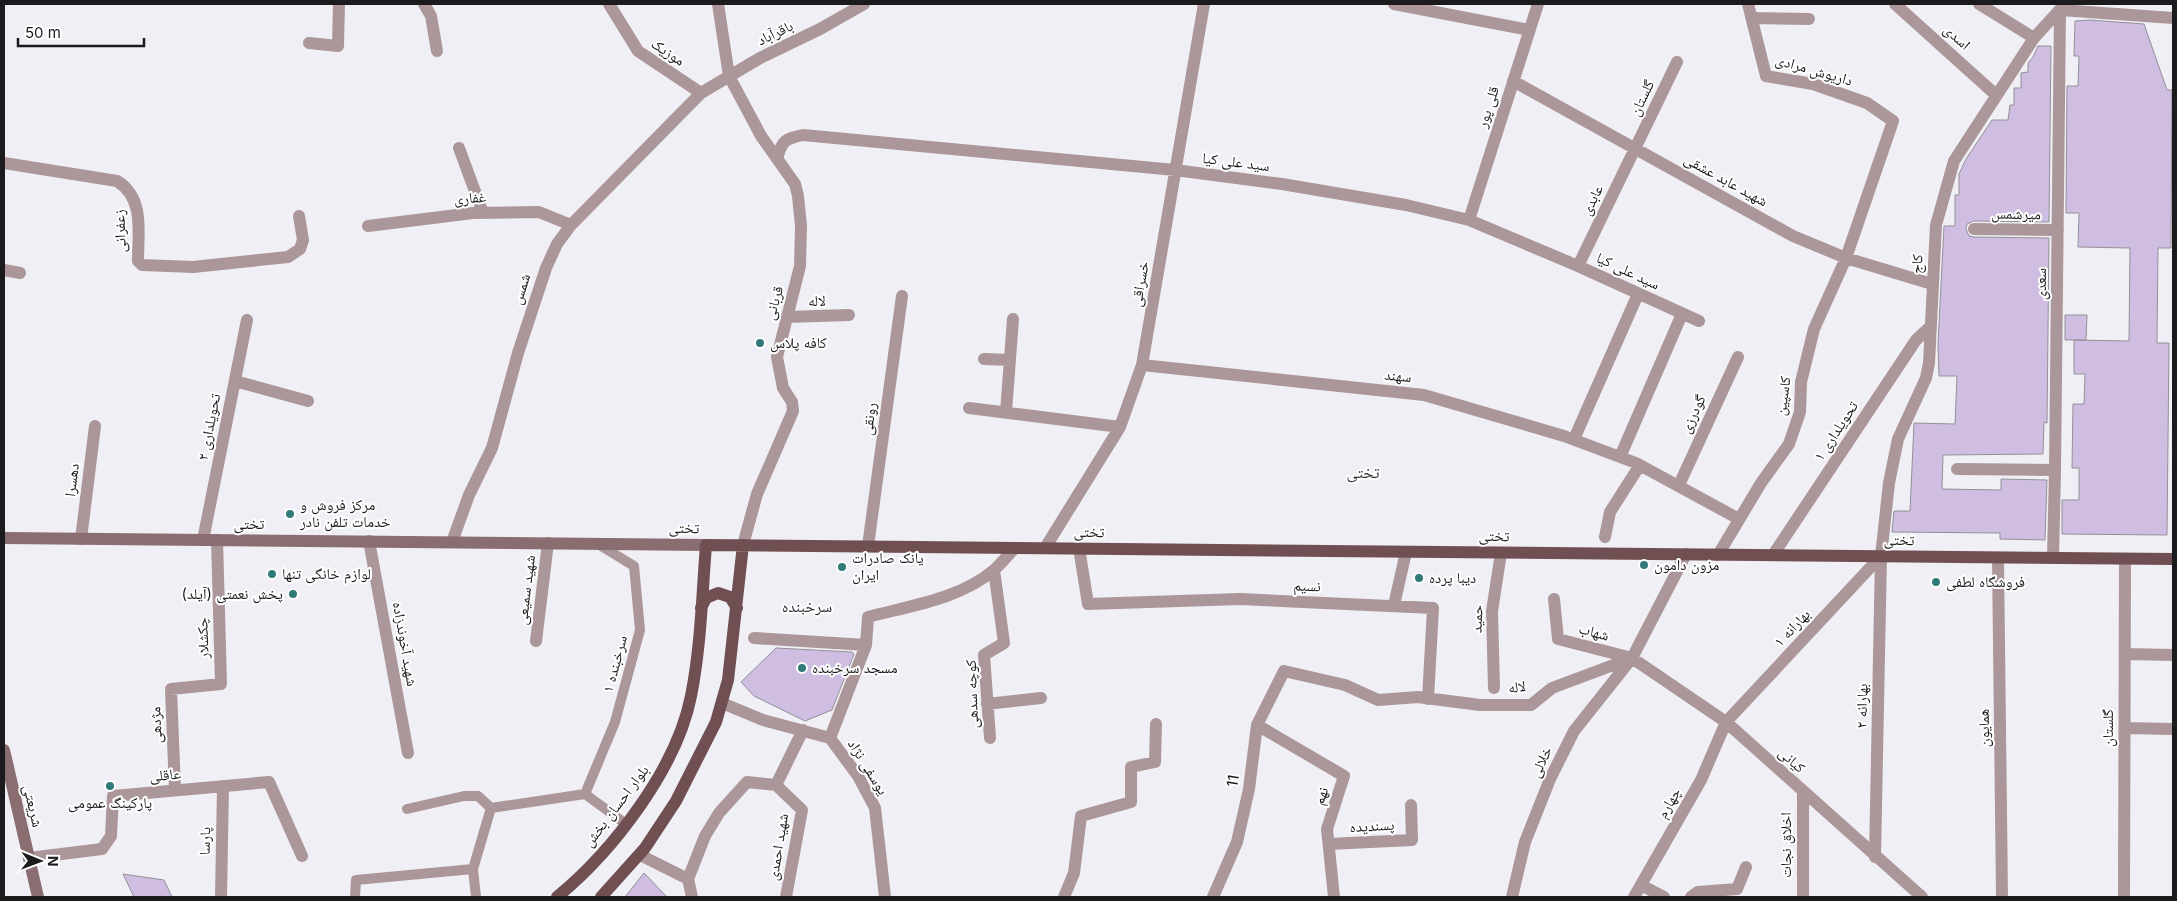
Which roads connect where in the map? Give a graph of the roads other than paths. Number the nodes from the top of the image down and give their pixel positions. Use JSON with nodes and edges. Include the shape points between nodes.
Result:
{"nodes":[{"id":1,"x":339,"y":4,"type":"edge"},
{"id":2,"x":424,"y":4,"type":"edge"},
{"id":3,"x":609,"y":4,"type":"edge"},
{"id":4,"x":718,"y":4,"type":"edge"},
{"id":5,"x":864,"y":4,"type":"edge"},
{"id":6,"x":1204,"y":4,"type":"edge"},
{"id":7,"x":1394,"y":4,"type":"edge"},
{"id":8,"x":1538,"y":4,"type":"edge"},
{"id":9,"x":1748,"y":4,"type":"edge"},
{"id":10,"x":1895,"y":4,"type":"edge"},
{"id":11,"x":1979,"y":4,"type":"edge"},
{"id":12,"x":2062,"y":7,"type":"edge"},
{"id":13,"x":1752,"y":18,"type":"junction"},
{"id":14,"x":2173,"y":18,"type":"edge"},
{"id":15,"x":1809,"y":19,"type":"dead end"},
{"id":16,"x":1529,"y":30,"type":"junction"},
{"id":17,"x":2034,"y":38,"type":"junction"},
{"id":18,"x":309,"y":43,"type":"dead end"},
{"id":19,"x":437,"y":50,"type":"dead end"},
{"id":20,"x":1677,"y":62,"type":"dead end"},
{"id":21,"x":729,"y":76,"type":"junction"},
{"id":22,"x":1513,"y":81,"type":"junction"},
{"id":23,"x":701,"y":93,"type":"junction"},
{"id":24,"x":1996,"y":95,"type":"junction"},
{"id":25,"x":459,"y":148,"type":"dead end"},
{"id":26,"x":1636,"y":149,"type":"junction"},
{"id":27,"x":777,"y":159,"type":"junction"},
{"id":28,"x":4,"y":164,"type":"edge"},
{"id":29,"x":1175,"y":170,"type":"junction"},
{"id":30,"x":483,"y":213,"type":"junction"},
{"id":31,"x":299,"y":216,"type":"dead end"},
{"id":32,"x":1469,"y":220,"type":"junction"},
{"id":33,"x":571,"y":225,"type":"junction"},
{"id":34,"x":368,"y":226,"type":"dead end"},
{"id":35,"x":1974,"y":229,"type":"dead end"},
{"id":36,"x":2058,"y":230,"type":"junction"},
{"id":37,"x":1846,"y":258,"type":"junction"},
{"id":38,"x":1578,"y":266,"type":"junction"},
{"id":39,"x":4,"y":270,"type":"edge"},
{"id":40,"x":20,"y":273,"type":"dead end"},
{"id":41,"x":1932,"y":284,"type":"junction"},
{"id":42,"x":1638,"y":294,"type":"junction"},
{"id":43,"x":902,"y":296,"type":"dead end"},
{"id":44,"x":1682,"y":314,"type":"junction"},
{"id":45,"x":849,"y":316,"type":"dead end"},
{"id":46,"x":786,"y":317,"type":"junction"},
{"id":47,"x":1013,"y":319,"type":"dead end"},
{"id":48,"x":247,"y":320,"type":"dead end"},
{"id":49,"x":1699,"y":321,"type":"dead end"},
{"id":50,"x":1930,"y":327,"type":"junction"},
{"id":51,"x":1738,"y":357,"type":"dead end"},
{"id":52,"x":984,"y":359,"type":"dead end"},
{"id":53,"x":1010,"y":360,"type":"junction"},
{"id":54,"x":1142,"y":365,"type":"junction"},
{"id":55,"x":235,"y":382,"type":"junction"},
{"id":56,"x":308,"y":401,"type":"dead end"},
{"id":57,"x":969,"y":408,"type":"dead end"},
{"id":58,"x":1006,"y":412,"type":"junction"},
{"id":59,"x":95,"y":426,"type":"dead end"},
{"id":60,"x":1120,"y":427,"type":"junction"},
{"id":61,"x":1574,"y":440,"type":"junction"},
{"id":62,"x":1620,"y":457,"type":"junction"},
{"id":63,"x":1640,"y":465,"type":"junction"},
{"id":64,"x":1957,"y":469,"type":"dead end"},
{"id":65,"x":2056,"y":470,"type":"junction"},
{"id":66,"x":1678,"y":485,"type":"junction"},
{"id":67,"x":1739,"y":519,"type":"junction"},
{"id":68,"x":1605,"y":536,"type":"dead end"},
{"id":69,"x":4,"y":538,"type":"edge"},
{"id":70,"x":81,"y":539,"type":"junction"},
{"id":71,"x":203,"y":540,"type":"junction"},
{"id":72,"x":217,"y":540,"type":"junction"},
{"id":73,"x":369,"y":542,"type":"junction"},
{"id":74,"x":452,"y":542,"type":"junction"},
{"id":75,"x":548,"y":543,"type":"junction"},
{"id":76,"x":598,"y":544,"type":"junction"},
{"id":77,"x":706,"y":545,"type":"junction"},
{"id":78,"x":743,"y":545,"type":"junction"},
{"id":79,"x":868,"y":546,"type":"junction"},
{"id":80,"x":1015,"y":548,"type":"junction"},
{"id":81,"x":1046,"y":548,"type":"junction"},
{"id":82,"x":1079,"y":548,"type":"junction"},
{"id":83,"x":1406,"y":552,"type":"junction"},
{"id":84,"x":1501,"y":553,"type":"junction"},
{"id":85,"x":1686,"y":554,"type":"junction"},
{"id":86,"x":1718,"y":555,"type":"junction"},
{"id":87,"x":1773,"y":555,"type":"junction"},
{"id":88,"x":1881,"y":556,"type":"junction"},
{"id":89,"x":1998,"y":558,"type":"junction"},
{"id":90,"x":2052,"y":558,"type":"junction"},
{"id":91,"x":2125,"y":559,"type":"junction"},
{"id":92,"x":2173,"y":559,"type":"edge"},
{"id":93,"x":994,"y":570,"type":"junction"},
{"id":94,"x":1554,"y":599,"type":"dead end"},
{"id":95,"x":1394,"y":605,"type":"junction"},
{"id":96,"x":737,"y":608,"type":"junction"},
{"id":97,"x":700,"y":609,"type":"junction"},
{"id":98,"x":754,"y":638,"type":"dead end"},
{"id":99,"x":536,"y":641,"type":"dead end"},
{"id":100,"x":866,"y":645,"type":"junction"},
{"id":101,"x":2125,"y":654,"type":"junction"},
{"id":102,"x":2173,"y":655,"type":"edge"},
{"id":103,"x":1632,"y":658,"type":"junction"},
{"id":104,"x":1284,"y":671,"type":"joint"},
{"id":105,"x":1494,"y":688,"type":"dead end"},
{"id":106,"x":171,"y":689,"type":"joint"},
{"id":107,"x":1041,"y":698,"type":"dead end"},
{"id":108,"x":1428,"y":698,"type":"junction"},
{"id":109,"x":722,"y":703,"type":"junction"},
{"id":110,"x":987,"y":704,"type":"junction"},
{"id":111,"x":1726,"y":722,"type":"junction"},
{"id":112,"x":1156,"y":724,"type":"dead end"},
{"id":113,"x":1257,"y":725,"type":"junction"},
{"id":114,"x":2125,"y":728,"type":"junction"},
{"id":115,"x":2173,"y":729,"type":"edge"},
{"id":116,"x":803,"y":730,"type":"junction"},
{"id":117,"x":830,"y":738,"type":"junction"},
{"id":118,"x":990,"y":738,"type":"dead end"},
{"id":119,"x":4,"y":750,"type":"edge"},
{"id":120,"x":408,"y":753,"type":"dead end"},
{"id":121,"x":776,"y":785,"type":"junction"},
{"id":122,"x":223,"y":786,"type":"junction"},
{"id":123,"x":175,"y":790,"type":"junction"},
{"id":124,"x":1803,"y":792,"type":"junction"},
{"id":125,"x":585,"y":794,"type":"junction"},
{"id":126,"x":1411,"y":805,"type":"dead end"},
{"id":127,"x":491,"y":808,"type":"junction"},
{"id":128,"x":407,"y":809,"type":"dead end"},
{"id":129,"x":626,"y":824,"type":"junction"},
{"id":130,"x":1329,"y":844,"type":"junction"},
{"id":131,"x":640,"y":855,"type":"junction"},
{"id":132,"x":302,"y":856,"type":"dead end"},
{"id":133,"x":1875,"y":857,"type":"junction"},
{"id":134,"x":29,"y":858,"type":"junction"},
{"id":135,"x":1746,"y":867,"type":"dead end"},
{"id":136,"x":474,"y":868,"type":"junction"},
{"id":137,"x":688,"y":879,"type":"junction"},
{"id":138,"x":1641,"y":885,"type":"junction"},
{"id":139,"x":38,"y":897,"type":"edge"},
{"id":140,"x":220,"y":897,"type":"edge"},
{"id":141,"x":355,"y":897,"type":"edge"},
{"id":142,"x":476,"y":897,"type":"edge"},
{"id":143,"x":557,"y":897,"type":"edge"},
{"id":144,"x":602,"y":897,"type":"edge"},
{"id":145,"x":692,"y":897,"type":"edge"},
{"id":146,"x":786,"y":897,"type":"edge"},
{"id":147,"x":885,"y":897,"type":"edge"},
{"id":148,"x":1064,"y":897,"type":"edge"},
{"id":149,"x":1213,"y":897,"type":"edge"},
{"id":150,"x":1334,"y":897,"type":"edge"},
{"id":151,"x":1512,"y":897,"type":"edge"},
{"id":152,"x":1634,"y":897,"type":"edge"},
{"id":153,"x":1664,"y":897,"type":"edge"},
{"id":154,"x":1691,"y":897,"type":"edge"},
{"id":155,"x":1803,"y":897,"type":"edge"},
{"id":156,"x":1922,"y":897,"type":"edge"},
{"id":157,"x":2002,"y":897,"type":"edge"},
{"id":158,"x":2124,"y":897,"type":"edge"}],
"edges":[{"from":1,"to":18,"type":"street","via":[[338,46]]},
{"from":2,"to":19,"type":"street","via":[[431,16]]},
{"from":3,"to":23,"type":"street","name":"موزیک","via":[[638,51]]},
{"from":4,"to":21,"type":"street","name":"قربانی"},
{"from":5,"to":21,"type":"street","name":"باقرآباد"},
{"from":6,"to":29,"type":"street","name":"خسراقی"},
{"from":7,"to":16,"type":"street"},
{"from":8,"to":16,"type":"street","name":"قلی پور"},
{"from":9,"to":13,"type":"street","name":"داریوش مرادی"},
{"from":10,"to":24,"type":"street","name":"اسدی"},
{"from":11,"to":17,"type":"street"},
{"from":12,"to":14,"type":"street"},
{"from":12,"to":17,"type":"street","name":"کاج"},
{"from":12,"to":36,"type":"street","name":"سعدی"},
{"from":13,"to":15,"type":"street"},
{"from":13,"to":37,"type":"street","name":"داریوش مرادی","via":[[1766,76],[1813,84],[1867,103],[1893,121]]},
{"from":16,"to":22,"type":"street","name":"قلی پور"},
{"from":17,"to":24,"type":"street","name":"کاج"},
{"from":20,"to":26,"type":"street","name":"گلستان"},
{"from":21,"to":23,"type":"street","name":"باقرآباد"},
{"from":21,"to":27,"type":"street","name":"قربانی"},
{"from":22,"to":26,"type":"street","name":"شهید عابد عشقی"},
{"from":22,"to":32,"type":"street","name":"قلی پور"},
{"from":23,"to":33,"type":"street","name":"شمس"},
{"from":24,"to":41,"type":"street","name":"کاج","via":[[1954,161],[1936,225]]},
{"from":25,"to":30,"type":"street"},
{"from":26,"to":37,"type":"street","name":"شهید عابد عشقی","via":[[1793,236]]},
{"from":26,"to":38,"type":"street","name":"عابدی"},
{"from":27,"to":29,"type":"street","name":"سید علی کیا","via":[[788,138],[803,135]]},
{"from":27,"to":46,"type":"street","name":"قربانی","via":[[794,184],[801,226],[798,277]]},
{"from":28,"to":31,"type":"street","name":"زعفرانی","via":[[124,184],[137,203],[138,261],[142,265],[193,267],[288,257],[300,250],[303,240]]},
{"from":29,"to":32,"type":"street","name":"سید علی کیا","via":[[1406,205]]},
{"from":29,"to":54,"type":"street","name":"خسراقی"},
{"from":30,"to":33,"type":"street","name":"غفاری","via":[[539,212]]},
{"from":30,"to":34,"type":"street","name":"غفاری"},
{"from":32,"to":38,"type":"street","name":"سید علی کیا"},
{"from":33,"to":74,"type":"street","name":"شمس","via":[[557,244],[546,268],[492,448],[469,495]]},
{"from":35,"to":36,"type":"street","name":"میرشمس"},
{"from":36,"to":65,"type":"street","name":"سعدی"},
{"from":37,"to":41,"type":"street","name":"شهید عابد عشقی"},
{"from":37,"to":67,"type":"street","name":"کاسپین","via":[[1814,328],[1801,382],[1800,412],[1789,444]]},
{"from":38,"to":42,"type":"street","name":"سید علی کیا"},
{"from":39,"to":40,"type":"street"},
{"from":41,"to":50,"type":"street","name":"کاج"},
{"from":42,"to":44,"type":"street","name":"سید علی کیا"},
{"from":42,"to":61,"type":"street"},
{"from":43,"to":79,"type":"street","name":"رونقی"},
{"from":44,"to":49,"type":"street","name":"سید علی کیا"},
{"from":44,"to":62,"type":"street"},
{"from":45,"to":46,"type":"street","name":"لاله"},
{"from":46,"to":78,"type":"street","name":"قربانی","via":[[777,357],[783,388],[792,402],[793,411],[757,494]]},
{"from":47,"to":53,"type":"street"},
{"from":48,"to":55,"type":"street","name":"تحویلداری ۲"},
{"from":50,"to":87,"type":"street","name":"تحویلداری ۱","via":[[1916,340]]},
{"from":50,"to":88,"type":"street","name":"کاج","via":[[1926,378],[1898,439],[1889,483]]},
{"from":51,"to":66,"type":"street","name":"گودرزی"},
{"from":52,"to":53,"type":"street"},
{"from":53,"to":58,"type":"street"},
{"from":54,"to":60,"type":"street","name":"خسراقی"},
{"from":54,"to":61,"type":"street","name":"سهند","via":[[1424,395]]},
{"from":55,"to":56,"type":"street"},
{"from":55,"to":71,"type":"street","name":"تحویلداری ۲"},
{"from":57,"to":58,"type":"street"},
{"from":58,"to":60,"type":"street"},
{"from":59,"to":70,"type":"street","name":"دهسرا"},
{"from":60,"to":81,"type":"street","name":"خسراقی"},
{"from":61,"to":62,"type":"street","name":"سهند"},
{"from":62,"to":63,"type":"street","name":"سهند"},
{"from":63,"to":66,"type":"street","name":"سهند"},
{"from":63,"to":68,"type":"street","via":[[1610,512]]},
{"from":64,"to":65,"type":"street"},
{"from":65,"to":90,"type":"street","name":"سعدی"},
{"from":66,"to":67,"type":"street","name":"سهند"},
{"from":67,"to":86,"type":"street","name":"کاسپین"},
{"from":69,"to":70,"type":"main road","name":"تختی"},
{"from":70,"to":71,"type":"main road","name":"تختی"},
{"from":71,"to":72,"type":"main road","name":"تختی"},
{"from":72,"to":73,"type":"main road","name":"تختی"},
{"from":72,"to":106,"type":"street","name":"چکشلار","via":[[221,684]]},
{"from":73,"to":74,"type":"main road","name":"تختی"},
{"from":73,"to":120,"type":"street","name":"شهید آخوندزاده"},
{"from":74,"to":75,"type":"main road","name":"تختی"},
{"from":75,"to":76,"type":"main road","name":"تختی"},
{"from":75,"to":99,"type":"street","name":"شهید سمیعی"},
{"from":76,"to":77,"type":"main road","name":"تختی"},
{"from":76,"to":125,"type":"lane","name":"سرخبنده ۱","via":[[634,566],[640,630],[615,722]]},
{"from":77,"to":78,"type":"main road","name":"تختی"},
{"from":77,"to":97,"type":"main road","name":"بلوار احسان بخش"},
{"from":78,"to":79,"type":"main road","name":"تختی"},
{"from":78,"to":96,"type":"main road"},
{"from":79,"to":80,"type":"main road","name":"تختی"},
{"from":80,"to":81,"type":"main road","name":"تختی"},
{"from":80,"to":93,"type":"street"},
{"from":81,"to":82,"type":"main road","name":"تختی"},
{"from":82,"to":83,"type":"main road","name":"تختی"},
{"from":82,"to":95,"type":"street","name":"نسیم","via":[[1088,604],[1240,599]]},
{"from":83,"to":84,"type":"main road","name":"تختی"},
{"from":83,"to":95,"type":"street"},
{"from":84,"to":85,"type":"main road","name":"تختی"},
{"from":84,"to":105,"type":"street","name":"حمید","via":[[1492,611]]},
{"from":85,"to":86,"type":"main road","name":"تختی"},
{"from":85,"to":103,"type":"street"},
{"from":86,"to":87,"type":"main road","name":"تختی"},
{"from":87,"to":88,"type":"main road","name":"تختی"},
{"from":88,"to":89,"type":"main road","name":"تختی"},
{"from":88,"to":111,"type":"street","name":"بهارانه ۱"},
{"from":88,"to":133,"type":"street","name":"بهارانه ۲"},
{"from":89,"to":90,"type":"main road","name":"تختی"},
{"from":89,"to":157,"type":"street","name":"همایون"},
{"from":90,"to":91,"type":"main road","name":"تختی"},
{"from":91,"to":92,"type":"main road","name":"تختی"},
{"from":91,"to":101,"type":"street","name":"گلستان"},
{"from":93,"to":100,"type":"street","via":[[940,598],[868,618]]},
{"from":93,"to":110,"type":"street","name":"کوچه سدهی","via":[[1004,643],[984,655]]},
{"from":94,"to":103,"type":"street","name":"شهاب","via":[[1558,639]]},
{"from":95,"to":108,"type":"street","name":"نسیم","via":[[1434,608]]},
{"from":96,"to":97,"type":"main road","via":[[730,597],[718,593],[706,598]]},
{"from":96,"to":109,"type":"main road"},
{"from":97,"to":129,"type":"main road","name":"بلوار احسان بخش","via":[[694,680],[684,722],[656,784]]},
{"from":98,"to":100,"type":"street"},
{"from":100,"to":117,"type":"street"},
{"from":101,"to":102,"type":"street"},
{"from":101,"to":114,"type":"street","name":"گلستان"},
{"from":103,"to":108,"type":"street","name":"لاله","via":[[1552,688],[1531,705],[1480,705]]},
{"from":103,"to":111,"type":"street","name":"کیانی"},
{"from":103,"to":151,"type":"street","name":"خلالی","via":[[1574,731],[1524,842]]},
{"from":104,"to":108,"type":"street","name":"لاله","via":[[1345,685],[1378,700]]},
{"from":104,"to":113,"type":"street","name":"11"},
{"from":106,"to":123,"type":"street","name":"مژدهی"},
{"from":107,"to":110,"type":"street"},
{"from":109,"to":116,"type":"street","name":"یوسفی نژاد","via":[[763,720]]},
{"from":109,"to":131,"type":"main road","via":[[704,749],[676,802]]},
{"from":110,"to":118,"type":"street","name":"کوچه سدهی"},
{"from":111,"to":124,"type":"street","name":"کیانی"},
{"from":111,"to":138,"type":"street","name":"چهارم","via":[[1701,780]]},
{"from":112,"to":148,"type":"street","via":[[1155,762],[1131,767],[1130,802],[1081,816],[1074,872]]},
{"from":113,"to":130,"type":"street","name":"نهم","via":[[1344,776],[1327,829]]},
{"from":113,"to":149,"type":"street","name":"11","via":[[1249,789],[1236,842]]},
{"from":114,"to":115,"type":"street"},
{"from":114,"to":158,"type":"street","name":"گلستان"},
{"from":116,"to":117,"type":"street","name":"یوسفی نژاد"},
{"from":116,"to":121,"type":"street"},
{"from":117,"to":147,"type":"street","name":"یوسفی نژاد","via":[[858,776],[875,808]]},
{"from":119,"to":134,"type":"main road","name":"شریعتی"},
{"from":121,"to":137,"type":"street","via":[[747,782],[719,813],[705,836]]},
{"from":121,"to":146,"type":"street","name":"شهید احمدی","via":[[802,810]]},
{"from":122,"to":123,"type":"street","name":"عاقلی"},
{"from":122,"to":132,"type":"street","name":"عاقلی","via":[[269,782]]},
{"from":122,"to":140,"type":"street","name":"پارسا"},
{"from":123,"to":134,"type":"street","name":"عاقلی","via":[[113,796],[111,836],[102,849]]},
{"from":124,"to":133,"type":"street","name":"کیانی"},
{"from":124,"to":155,"type":"street","name":"اخلاق نجات"},
{"from":125,"to":127,"type":"lane"},
{"from":125,"to":129,"type":"lane"},
{"from":126,"to":130,"type":"street","name":"پسندیده","via":[[1412,840]]},
{"from":127,"to":128,"type":"lane","via":[[478,796],[464,796]]},
{"from":127,"to":136,"type":"lane"},
{"from":129,"to":143,"type":"main road","name":"بلوار احسان بخش","via":[[589,867]]},
{"from":130,"to":150,"type":"street","name":"نهم"},
{"from":131,"to":137,"type":"street"},
{"from":131,"to":144,"type":"main road"},
{"from":133,"to":156,"type":"street","name":"کیانی"},
{"from":134,"to":139,"type":"main road","name":"شریعتی"},
{"from":135,"to":154,"type":"street","via":[[1737,889],[1698,892]]},
{"from":136,"to":141,"type":"lane","via":[[356,880]]},
{"from":136,"to":142,"type":"lane"},
{"from":137,"to":145,"type":"street"},
{"from":138,"to":152,"type":"street","name":"چهارم"},
{"from":138,"to":153,"type":"street"}]}
